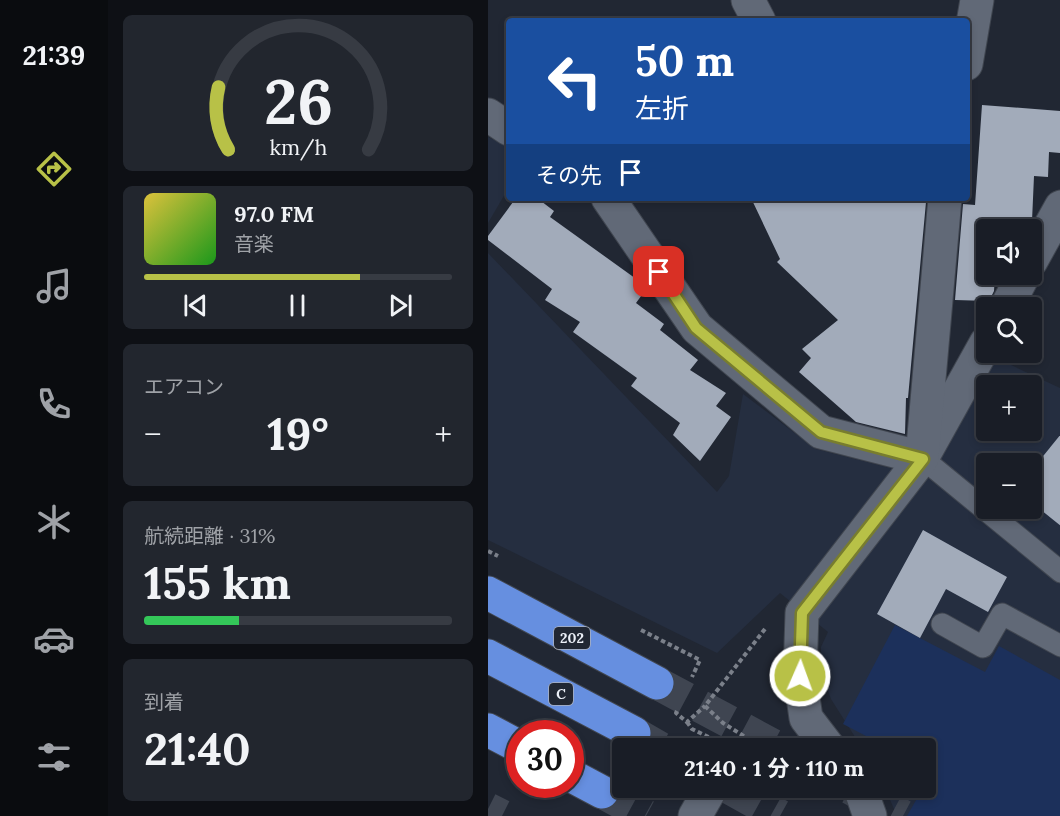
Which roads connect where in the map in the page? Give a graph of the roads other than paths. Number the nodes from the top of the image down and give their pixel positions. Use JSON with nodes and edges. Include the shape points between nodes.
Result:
{"nodes":[{"id":1,"x":748,"y":0,"type":"edge"},
{"id":2,"x":977,"y":0,"type":"edge"},
{"id":3,"x":757,"y":18,"type":"edge"},
{"id":4,"x":970,"y":40,"type":"edge"},
{"id":5,"x":488,"y":115,"type":"edge"},
{"id":6,"x":506,"y":127,"type":"edge"},
{"id":7,"x":610,"y":201,"type":"edge"},
{"id":8,"x":945,"y":201,"type":"edge"},
{"id":9,"x":1061,"y":207,"type":"edge"},
{"id":10,"x":1042,"y":241,"type":"edge"},
{"id":11,"x":976,"y":361,"type":"edge"},
{"id":12,"x":923,"y":459,"type":"junction"},
{"id":13,"x":1061,"y":572,"type":"edge"},
{"id":14,"x":488,"y":593,"type":"edge"},
{"id":15,"x":942,"y":624,"type":"dead end"},
{"id":16,"x":1061,"y":646,"type":"edge"},
{"id":17,"x":488,"y":656,"type":"edge"},
{"id":18,"x":657,"y":683,"type":"tunnel mouth"},
{"id":19,"x":488,"y":730,"type":"edge"},
{"id":20,"x":634,"y":733,"type":"tunnel mouth"},
{"id":21,"x":821,"y":738,"type":"edge"},
{"id":22,"x":506,"y":740,"type":"edge"},
{"id":23,"x":584,"y":782,"type":"edge"},
{"id":24,"x":602,"y":792,"type":"tunnel mouth"},
{"id":25,"x":705,"y":798,"type":"edge"},
{"id":26,"x":864,"y":798,"type":"edge"},
{"id":27,"x":695,"y":816,"type":"edge"},
{"id":28,"x":870,"y":816,"type":"edge"}],
"edges":[{"from":1,"to":3,"type":"street"},
{"from":2,"to":4,"type":"street"},
{"from":5,"to":6,"type":"street"},
{"from":7,"to":12,"type":"street","via":[[696,328],[821,432]]},
{"from":8,"to":12,"type":"street"},
{"from":9,"to":10,"type":"street"},
{"from":11,"to":12,"type":"street"},
{"from":12,"to":13,"type":"lane"},
{"from":12,"to":21,"type":"street","via":[[802,613],[800,676],[806,718]]},
{"from":14,"to":18,"type":"highway","number":"202"},
{"from":15,"to":16,"type":"lane","via":[[983,647],[1002,614]]},
{"from":17,"to":20,"type":"highway","number":"C"},
{"from":19,"to":22,"type":"highway"},
{"from":23,"to":24,"type":"highway"},
{"from":25,"to":27,"type":"street"},
{"from":26,"to":28,"type":"street"}]}
